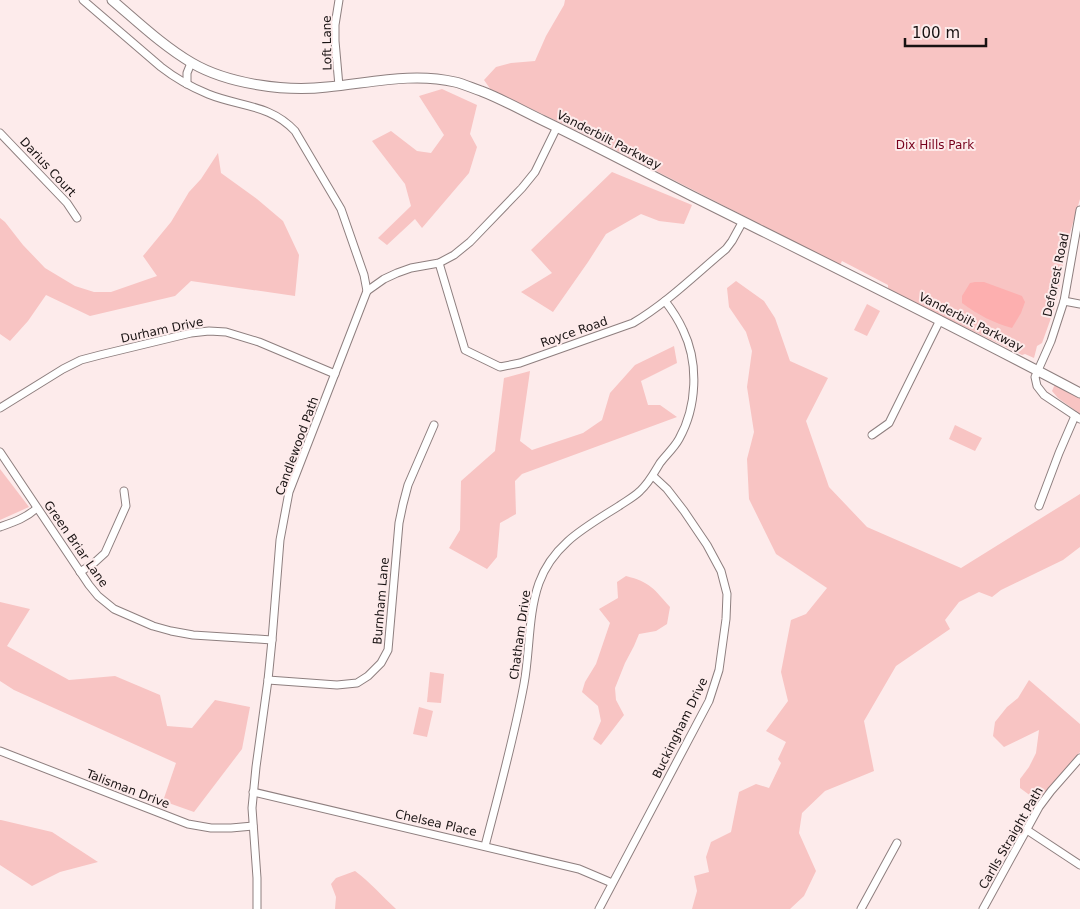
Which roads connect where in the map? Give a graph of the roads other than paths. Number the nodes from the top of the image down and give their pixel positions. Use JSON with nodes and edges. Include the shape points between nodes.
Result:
{"nodes":[{"id":1,"x":83,"y":0,"type":"edge"},
{"id":2,"x":112,"y":0,"type":"edge"},
{"id":3,"x":339,"y":0,"type":"edge"},
{"id":4,"x":191,"y":63,"type":"junction"},
{"id":5,"x":187,"y":84,"type":"junction"},
{"id":6,"x":339,"y":86,"type":"junction"},
{"id":7,"x":557,"y":127,"type":"junction"},
{"id":8,"x":0,"y":133,"type":"edge"},
{"id":9,"x":1080,"y":210,"type":"edge"},
{"id":10,"x":77,"y":218,"type":"dead end"},
{"id":11,"x":743,"y":221,"type":"junction"},
{"id":12,"x":439,"y":263,"type":"junction"},
{"id":13,"x":367,"y":291,"type":"junction"},
{"id":14,"x":665,"y":301,"type":"junction"},
{"id":15,"x":1064,"y":301,"type":"junction"},
{"id":16,"x":1080,"y":304,"type":"edge"},
{"id":17,"x":940,"y":320,"type":"junction"},
{"id":18,"x":1038,"y":371,"type":"junction"},
{"id":19,"x":335,"y":374,"type":"junction"},
{"id":20,"x":1080,"y":393,"type":"edge"},
{"id":21,"x":0,"y":408,"type":"edge"},
{"id":22,"x":1078,"y":418,"type":"edge"},
{"id":23,"x":434,"y":425,"type":"dead end"},
{"id":24,"x":872,"y":436,"type":"dead end"},
{"id":25,"x":0,"y":452,"type":"edge"},
{"id":26,"x":653,"y":476,"type":"junction"},
{"id":27,"x":124,"y":491,"type":"dead end"},
{"id":28,"x":1039,"y":506,"type":"dead end"},
{"id":29,"x":37,"y":508,"type":"junction"},
{"id":30,"x":0,"y":527,"type":"edge"},
{"id":31,"x":80,"y":572,"type":"junction"},
{"id":32,"x":272,"y":640,"type":"junction"},
{"id":33,"x":268,"y":680,"type":"junction"},
{"id":34,"x":0,"y":752,"type":"edge"},
{"id":35,"x":1080,"y":758,"type":"edge"},
{"id":36,"x":253,"y":792,"type":"junction"},
{"id":37,"x":253,"y":826,"type":"junction"},
{"id":38,"x":1026,"y":830,"type":"junction"},
{"id":39,"x":897,"y":843,"type":"dead end"},
{"id":40,"x":485,"y":846,"type":"junction"},
{"id":41,"x":1080,"y":865,"type":"edge"},
{"id":42,"x":612,"y":884,"type":"junction"},
{"id":43,"x":257,"y":909,"type":"edge"},
{"id":44,"x":599,"y":909,"type":"edge"},
{"id":45,"x":861,"y":909,"type":"edge"},
{"id":46,"x":983,"y":909,"type":"edge"}],
"edges":[{"from":1,"to":5,"type":"street","via":[[160,68]]},
{"from":2,"to":4,"type":"main road","name":"Vanderbilt Parkway"},
{"from":3,"to":6,"type":"street","name":"Loft Lane","via":[[335,41]]},
{"from":4,"to":5,"type":"street"},
{"from":4,"to":6,"type":"main road","name":"Vanderbilt Parkway","via":[[214,74],[264,85],[304,89]]},
{"from":5,"to":13,"type":"street","via":[[207,94],[265,110],[286,121],[295,131],[341,209]]},
{"from":6,"to":7,"type":"main road","name":"Vanderbilt Parkway","via":[[404,78],[456,82]]},
{"from":7,"to":11,"type":"main road","name":"Vanderbilt Parkway"},
{"from":7,"to":12,"type":"street","via":[[535,172],[522,188],[470,242]]},
{"from":8,"to":10,"type":"street","name":"Darius Court","via":[[67,203]]},
{"from":9,"to":15,"type":"street","name":"Deforest Road"},
{"from":11,"to":14,"type":"street","name":"Royce Road","via":[[726,249]]},
{"from":11,"to":17,"type":"main road","name":"Vanderbilt Parkway"},
{"from":12,"to":13,"type":"street","via":[[411,268],[384,279]]},
{"from":12,"to":14,"type":"street","name":"Royce Road","via":[[465,350],[500,367],[633,323]]},
{"from":13,"to":19,"type":"street","name":"Candlewood Path"},
{"from":14,"to":26,"type":"street","name":"Chatham Drive","via":[[684,331],[690,348],[693,390],[685,426]]},
{"from":15,"to":16,"type":"street"},
{"from":15,"to":18,"type":"street","name":"Deforest Road","via":[[1052,341]]},
{"from":17,"to":18,"type":"main road","name":"Vanderbilt Parkway"},
{"from":17,"to":24,"type":"street","via":[[889,423]]},
{"from":18,"to":20,"type":"main road","name":"Vanderbilt Parkway"},
{"from":18,"to":22,"type":"street","via":[[1035,377],[1037,386],[1044,395]]},
{"from":19,"to":21,"type":"street","name":"Durham Drive","via":[[259,342],[226,332],[209,331],[81,360]]},
{"from":19,"to":32,"type":"street","name":"Candlewood Path","via":[[289,492],[280,540]]},
{"from":22,"to":28,"type":"street"},
{"from":23,"to":33,"type":"street","name":"Burnham Lane","via":[[403,504],[388,650],[381,663],[357,683],[336,685]]},
{"from":25,"to":29,"type":"street","name":"Green Briar Lane"},
{"from":26,"to":40,"type":"street","name":"Chatham Drive","via":[[640,492],[566,541],[548,564],[533,607],[520,704]]},
{"from":26,"to":42,"type":"street","name":"Buckingham Drive","via":[[684,511],[722,571],[727,594],[726,619],[719,670],[709,701]]},
{"from":27,"to":31,"type":"street","via":[[126,506],[105,553]]},
{"from":29,"to":30,"type":"street","via":[[18,521]]},
{"from":29,"to":31,"type":"street","name":"Green Briar Lane"},
{"from":31,"to":32,"type":"street","name":"Green Briar Lane","via":[[98,596],[114,609],[153,626],[193,635]]},
{"from":32,"to":33,"type":"street","name":"Candlewood Path"},
{"from":33,"to":36,"type":"street","name":"Candlewood Path"},
{"from":34,"to":37,"type":"street","name":"Talisman Drive","via":[[188,824],[211,828]]},
{"from":35,"to":38,"type":"street","name":"Carlls Straight Path","via":[[1050,791]]},
{"from":36,"to":37,"type":"street","name":"Candlewood Path"},
{"from":36,"to":40,"type":"street","name":"Chelsea Place"},
{"from":37,"to":43,"type":"street","name":"Candlewood Path"},
{"from":38,"to":41,"type":"street"},
{"from":38,"to":46,"type":"street","name":"Carlls Straight Path"},
{"from":39,"to":45,"type":"street"},
{"from":40,"to":42,"type":"street","name":"Chelsea Place","via":[[579,869]]},
{"from":42,"to":44,"type":"street","name":"Buckingham Drive"}]}
